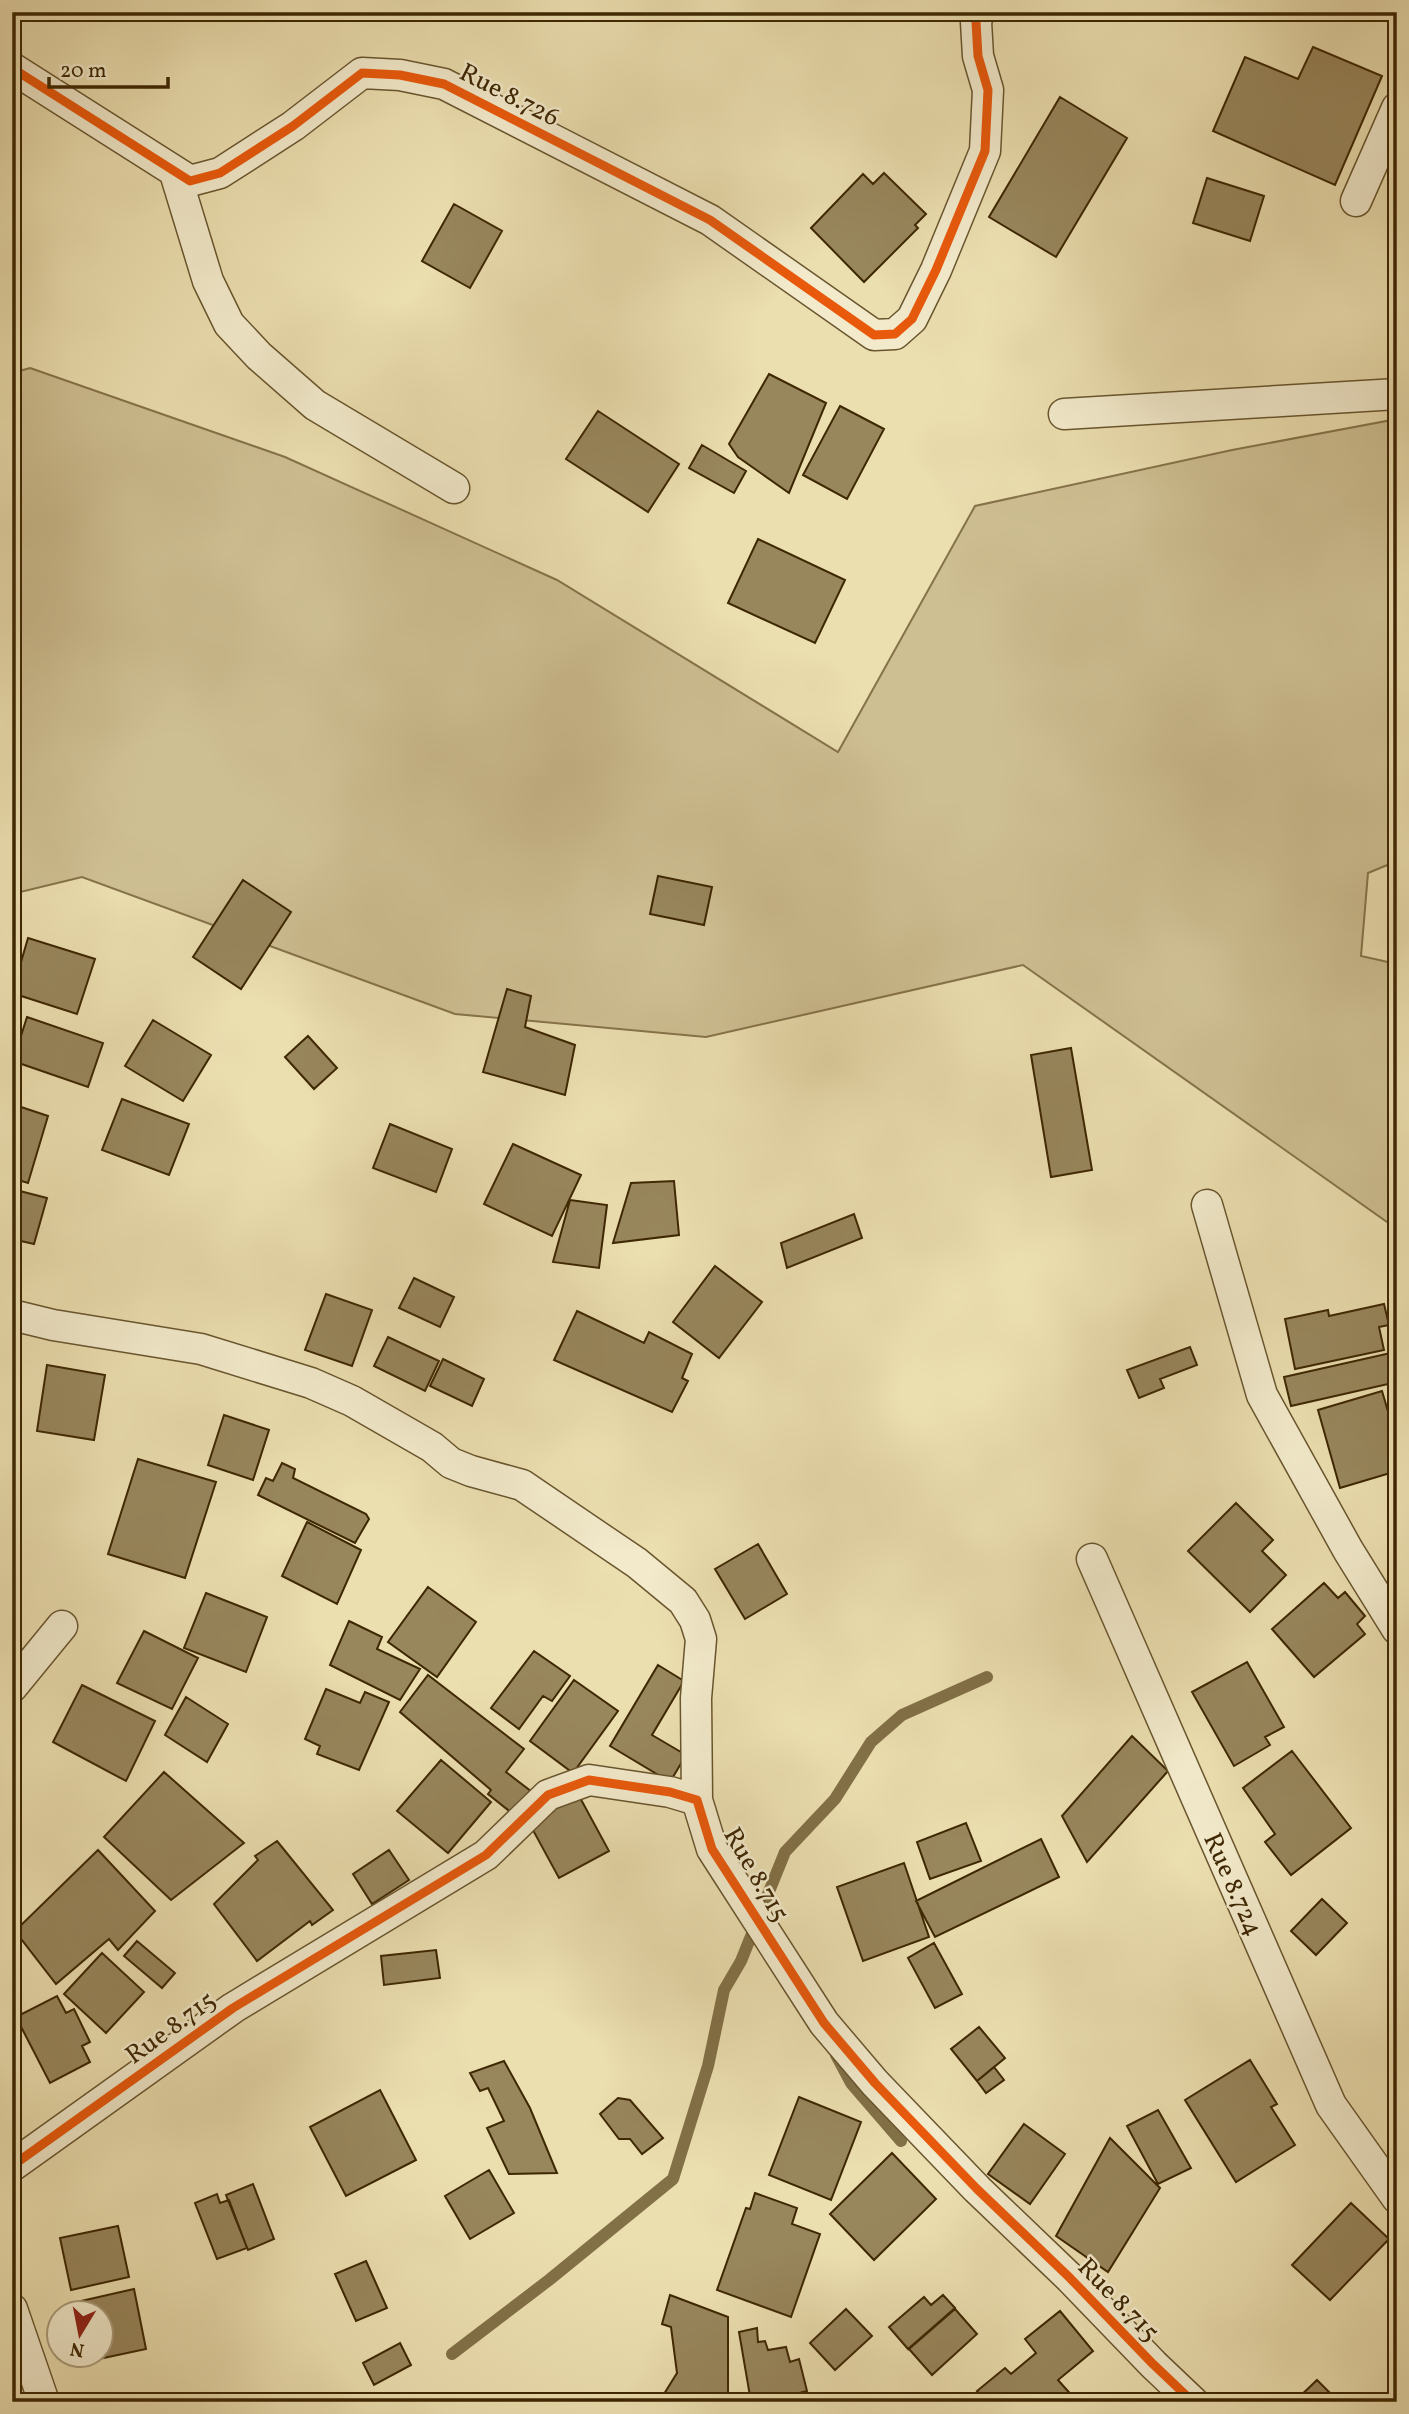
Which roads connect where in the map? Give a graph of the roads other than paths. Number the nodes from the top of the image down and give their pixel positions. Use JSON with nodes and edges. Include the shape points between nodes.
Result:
{"nodes":[{"id":1,"x":979,"y":12,"type":"edge"},
{"id":2,"x":12,"y":68,"type":"edge"},
{"id":3,"x":1397,"y":108,"type":"edge"},
{"id":4,"x":175,"y":173,"type":"junction"},
{"id":5,"x":1356,"y":201,"type":"dead end"},
{"id":6,"x":1397,"y":394,"type":"edge"},
{"id":7,"x":1064,"y":414,"type":"dead end"},
{"id":8,"x":454,"y":488,"type":"dead end"},
{"id":9,"x":1207,"y":1205,"type":"dead end"},
{"id":10,"x":12,"y":1315,"type":"edge"},
{"id":11,"x":1092,"y":1559,"type":"dead end"},
{"id":12,"x":62,"y":1626,"type":"dead end"},
{"id":13,"x":1397,"y":1629,"type":"edge"},
{"id":14,"x":12,"y":1687,"type":"edge"},
{"id":15,"x":697,"y":1800,"type":"junction"},
{"id":16,"x":12,"y":2166,"type":"edge"},
{"id":17,"x":1397,"y":2198,"type":"edge"},
{"id":18,"x":12,"y":2309,"type":"edge"},
{"id":19,"x":44,"y":2402,"type":"edge"},
{"id":20,"x":1193,"y":2402,"type":"edge"}],
"edges":[{"from":1,"to":4,"type":"street","name":"Rue 8.726","via":[[978,56],[988,90],[985,150],[936,270],[912,319],[895,334],[874,335],[710,220],[444,84],[362,73],[293,126],[220,173],[190,181]]},
{"from":2,"to":4,"type":"street","name":"Rue 8.726"},
{"from":3,"to":5,"type":"street"},
{"from":4,"to":8,"type":"street","via":[[208,281],[229,324],[315,405]]},
{"from":6,"to":7,"type":"street"},
{"from":9,"to":13,"type":"street","via":[[1262,1395]]},
{"from":10,"to":15,"type":"street","via":[[201,1349],[311,1383],[352,1401],[452,1463],[522,1485],[617,1549],[682,1601],[695,1620],[701,1639],[696,1698]]},
{"from":11,"to":17,"type":"street","name":"Rue 8.724","via":[[1331,2105]]},
{"from":12,"to":14,"type":"street"},
{"from":15,"to":16,"type":"street","name":"Rue 8.715","via":[[589,1780],[548,1795],[486,1855],[233,2008]]},
{"from":15,"to":20,"type":"street","name":"Rue 8.715","via":[[712,1849],[824,2023],[968,2180]]},
{"from":18,"to":19,"type":"street"}]}
